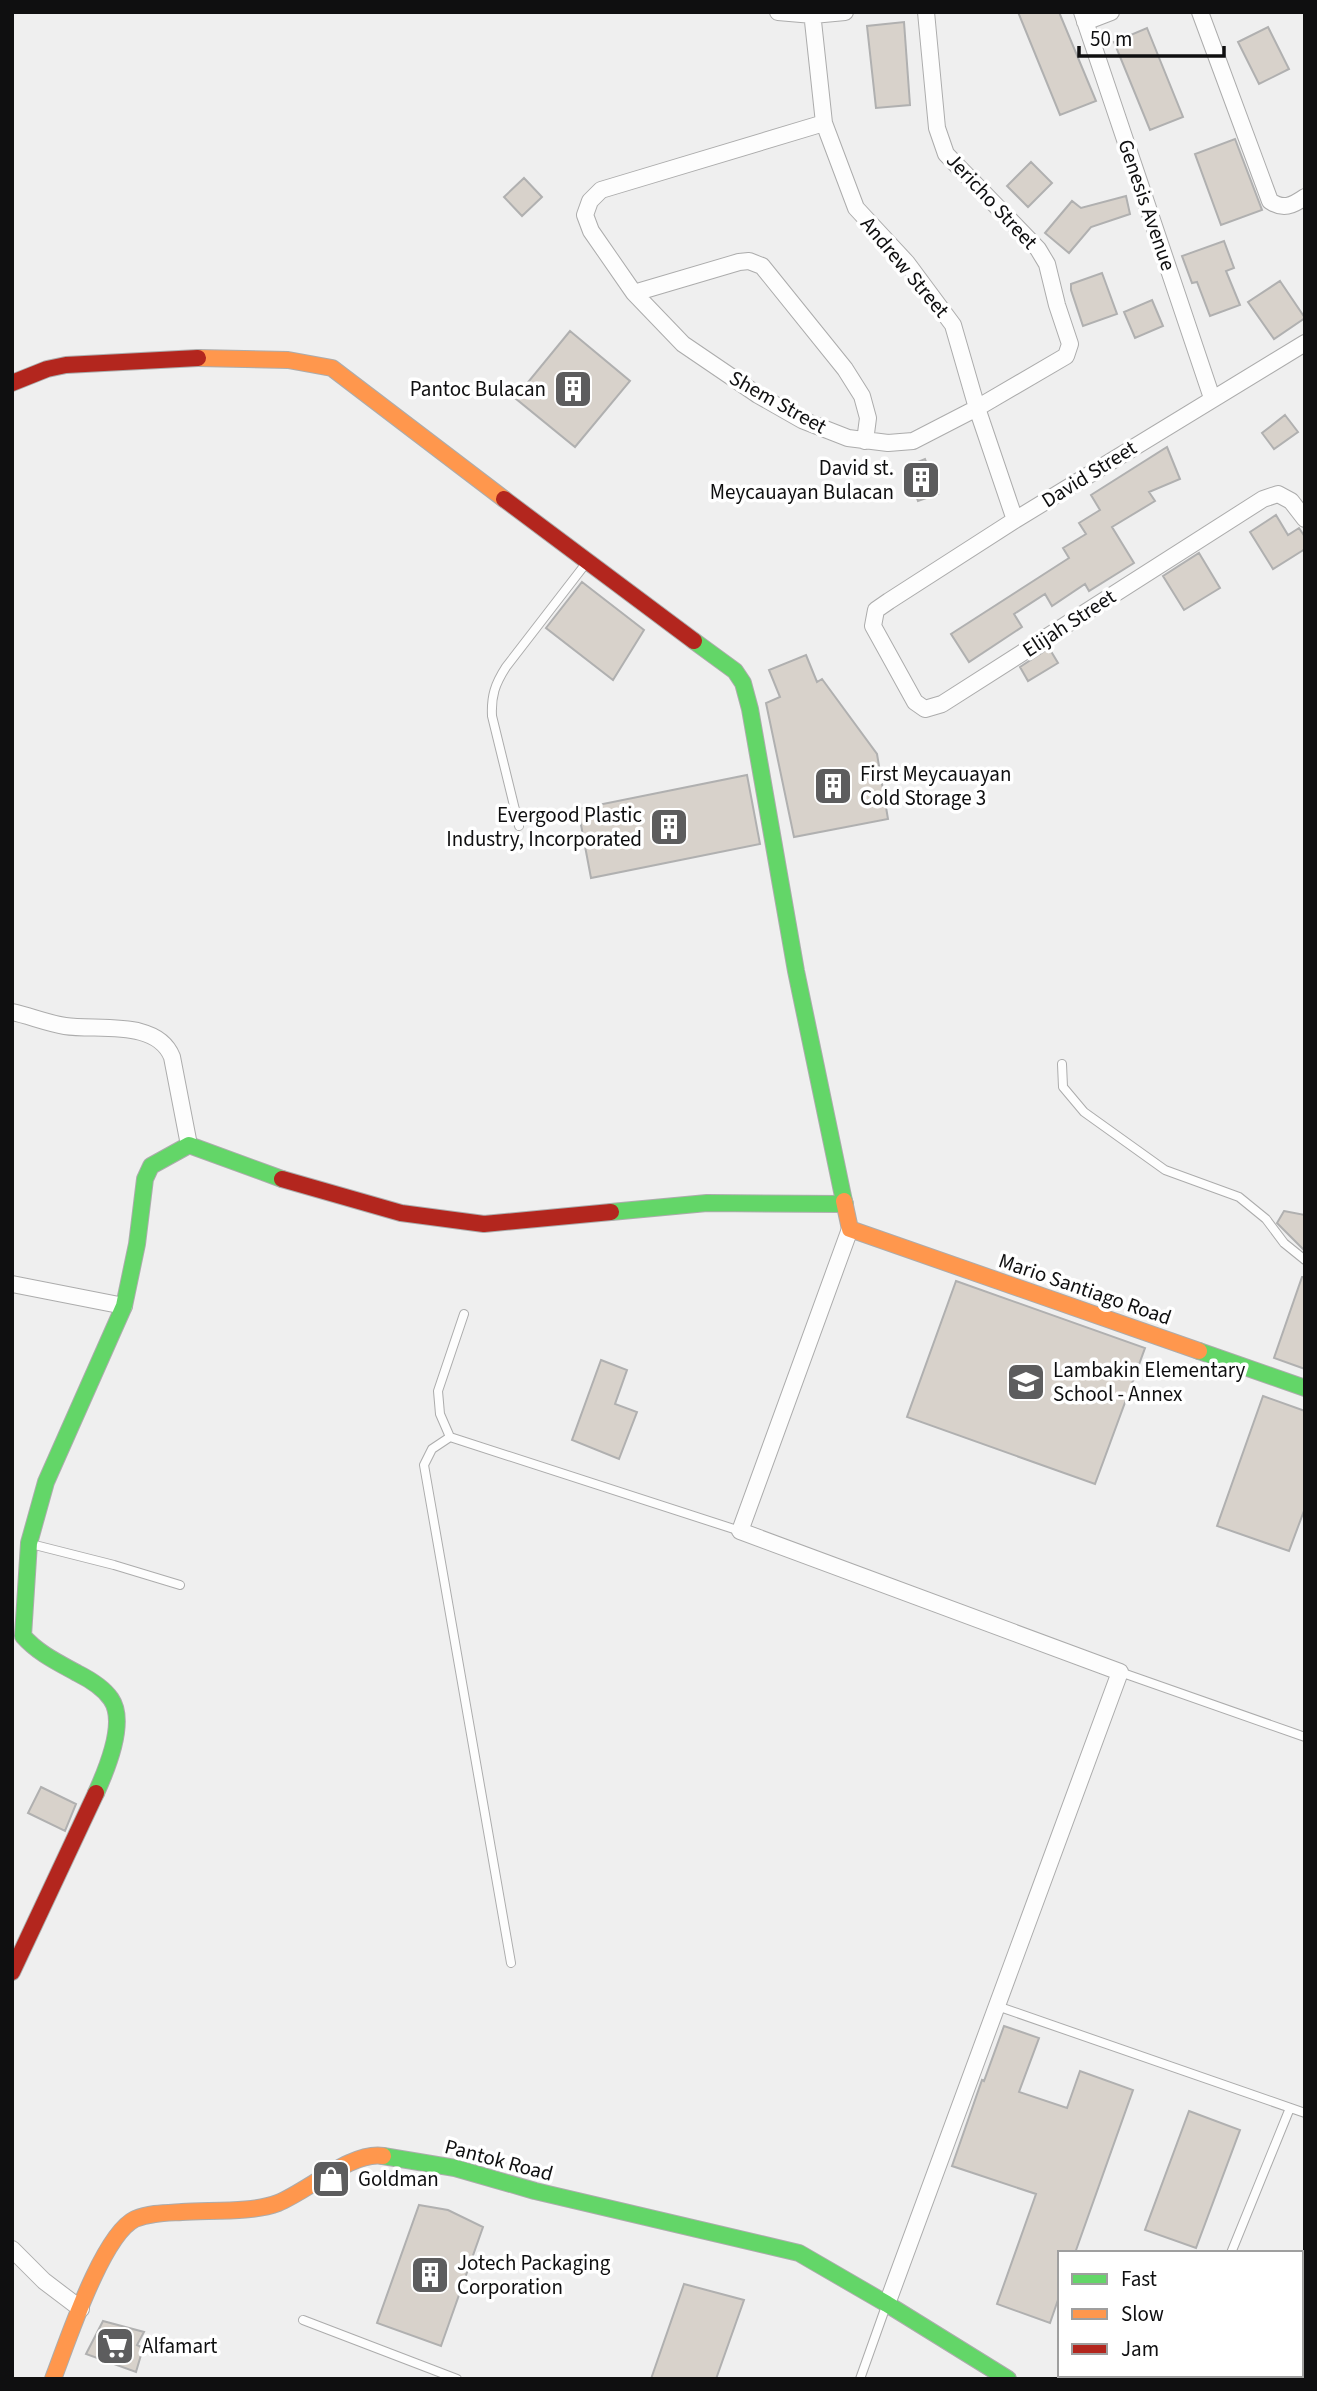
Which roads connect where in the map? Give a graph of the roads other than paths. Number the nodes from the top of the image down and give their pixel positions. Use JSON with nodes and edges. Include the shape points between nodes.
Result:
{"nodes":[{"id":1,"x":778,"y":12,"type":"edge"},
{"id":2,"x":845,"y":12,"type":"edge"},
{"id":3,"x":926,"y":12,"type":"edge"},
{"id":4,"x":1111,"y":12,"type":"edge"},
{"id":5,"x":1200,"y":12,"type":"edge"},
{"id":6,"x":813,"y":14,"type":"edge"},
{"id":7,"x":1083,"y":17,"type":"edge"},
{"id":8,"x":824,"y":123,"type":"junction"},
{"id":9,"x":1305,"y":197,"type":"edge"},
{"id":10,"x":634,"y":293,"type":"junction"},
{"id":11,"x":1305,"y":343,"type":"edge"},
{"id":12,"x":1070,"y":344,"type":"joint"},
{"id":13,"x":12,"y":383,"type":"edge"},
{"id":14,"x":1212,"y":398,"type":"junction"},
{"id":15,"x":977,"y":408,"type":"junction"},
{"id":16,"x":865,"y":441,"type":"junction"},
{"id":17,"x":1305,"y":519,"type":"edge"},
{"id":18,"x":1015,"y":520,"type":"junction"},
{"id":19,"x":587,"y":562,"type":"junction"},
{"id":20,"x":876,"y":610,"type":"joint"},
{"id":21,"x":519,"y":826,"type":"dead end"},
{"id":22,"x":12,"y":1012,"type":"edge"},
{"id":23,"x":1062,"y":1064,"type":"dead end"},
{"id":24,"x":189,"y":1145,"type":"junction"},
{"id":25,"x":845,"y":1204,"type":"junction"},
{"id":26,"x":850,"y":1229,"type":"junction"},
{"id":27,"x":1305,"y":1260,"type":"edge"},
{"id":28,"x":12,"y":1284,"type":"edge"},
{"id":29,"x":124,"y":1306,"type":"junction"},
{"id":30,"x":464,"y":1314,"type":"dead end"},
{"id":31,"x":1305,"y":1388,"type":"edge"},
{"id":32,"x":450,"y":1437,"type":"junction"},
{"id":33,"x":740,"y":1531,"type":"junction"},
{"id":34,"x":29,"y":1544,"type":"junction"},
{"id":35,"x":180,"y":1585,"type":"dead end"},
{"id":36,"x":1120,"y":1672,"type":"junction"},
{"id":37,"x":1305,"y":1737,"type":"edge"},
{"id":38,"x":511,"y":1963,"type":"dead end"},
{"id":39,"x":12,"y":1972,"type":"edge"},
{"id":40,"x":995,"y":2006,"type":"junction"},
{"id":41,"x":1290,"y":2108,"type":"junction"},
{"id":42,"x":1305,"y":2113,"type":"edge"},
{"id":43,"x":12,"y":2249,"type":"edge"},
{"id":44,"x":1232,"y":2251,"type":"edge"},
{"id":45,"x":887,"y":2304,"type":"junction"},
{"id":46,"x":81,"y":2309,"type":"junction"},
{"id":47,"x":303,"y":2320,"type":"dead end"},
{"id":48,"x":53,"y":2379,"type":"edge"},
{"id":49,"x":457,"y":2379,"type":"edge"},
{"id":50,"x":860,"y":2379,"type":"edge"},
{"id":51,"x":1008,"y":2379,"type":"edge"}],
"edges":[{"from":1,"to":6,"type":"street"},
{"from":2,"to":6,"type":"street"},
{"from":3,"to":12,"type":"street","name":"Jericho Street","via":[[937,128],[946,155],[1038,248]]},
{"from":4,"to":7,"type":"street"},
{"from":5,"to":9,"type":"street","via":[[1269,201],[1279,207],[1290,206]]},
{"from":6,"to":8,"type":"street","name":"Andrew Street"},
{"from":7,"to":14,"type":"street","name":"Genesis Avenue"},
{"from":8,"to":10,"type":"street","name":"Shem Street","via":[[601,190],[585,215]]},
{"from":8,"to":15,"type":"street","name":"Andrew Street","via":[[856,208],[907,263],[953,325]]},
{"from":10,"to":16,"type":"street","name":"Shem Street","via":[[683,344],[758,395],[802,420]]},
{"from":10,"to":16,"type":"street","via":[[739,262],[762,266],[862,396],[868,418]]},
{"from":11,"to":14,"type":"street","name":"David Street"},
{"from":12,"to":15,"type":"street","name":"Shem Street","via":[[1066,356]]},
{"from":13,"to":19,"type":"street","via":[[66,365],[181,358],[288,360],[332,368]]},
{"from":14,"to":18,"type":"street","name":"David Street"},
{"from":15,"to":16,"type":"street","name":"Shem Street","via":[[913,441]]},
{"from":15,"to":18,"type":"street","name":"Andrew Street"},
{"from":17,"to":20,"type":"street","name":"Elijah Street","via":[[1291,501],[1278,494],[1263,499],[942,704],[925,709],[915,702],[873,626]]},
{"from":18,"to":20,"type":"street","name":"David Street"},
{"from":19,"to":21,"type":"lane","via":[[506,667],[491,698]]},
{"from":19,"to":25,"type":"street","via":[[735,671],[743,683]]},
{"from":22,"to":24,"type":"street","via":[[63,1026],[127,1030],[161,1040],[172,1057]]},
{"from":23,"to":27,"type":"lane","via":[[1062,1087],[1084,1112],[1165,1170],[1239,1197]]},
{"from":24,"to":25,"type":"street","via":[[287,1181],[401,1213],[484,1224],[707,1203]]},
{"from":24,"to":29,"type":"street","via":[[151,1166],[145,1179]]},
{"from":25,"to":26,"type":"street"},
{"from":26,"to":31,"type":"street","name":"Mario Santiago Road"},
{"from":26,"to":33,"type":"street"},
{"from":28,"to":29,"type":"street"},
{"from":29,"to":34,"type":"street","via":[[46,1482]]},
{"from":30,"to":32,"type":"lane","via":[[438,1391],[440,1414]]},
{"from":32,"to":33,"type":"lane"},
{"from":32,"to":38,"type":"lane","via":[[432,1449],[424,1465]]},
{"from":33,"to":36,"type":"street"},
{"from":34,"to":35,"type":"lane"},
{"from":34,"to":39,"type":"street","via":[[23,1636],[40,1653],[103,1690],[116,1710],[117,1729],[97,1793]]},
{"from":36,"to":37,"type":"lane"},
{"from":36,"to":40,"type":"street"},
{"from":40,"to":41,"type":"lane"},
{"from":40,"to":45,"type":"street"},
{"from":41,"to":42,"type":"lane"},
{"from":41,"to":44,"type":"lane"},
{"from":43,"to":46,"type":"street"},
{"from":45,"to":46,"type":"street","name":"Pantok Road","via":[[799,2253],[455,2168],[374,2155],[358,2158],[296,2196],[268,2207],[152,2214],[133,2220],[117,2233]]},
{"from":45,"to":50,"type":"lane"},
{"from":45,"to":51,"type":"street","name":"Pantok Road"},
{"from":46,"to":48,"type":"street","name":"Pantok Road"},
{"from":47,"to":49,"type":"lane"}]}
